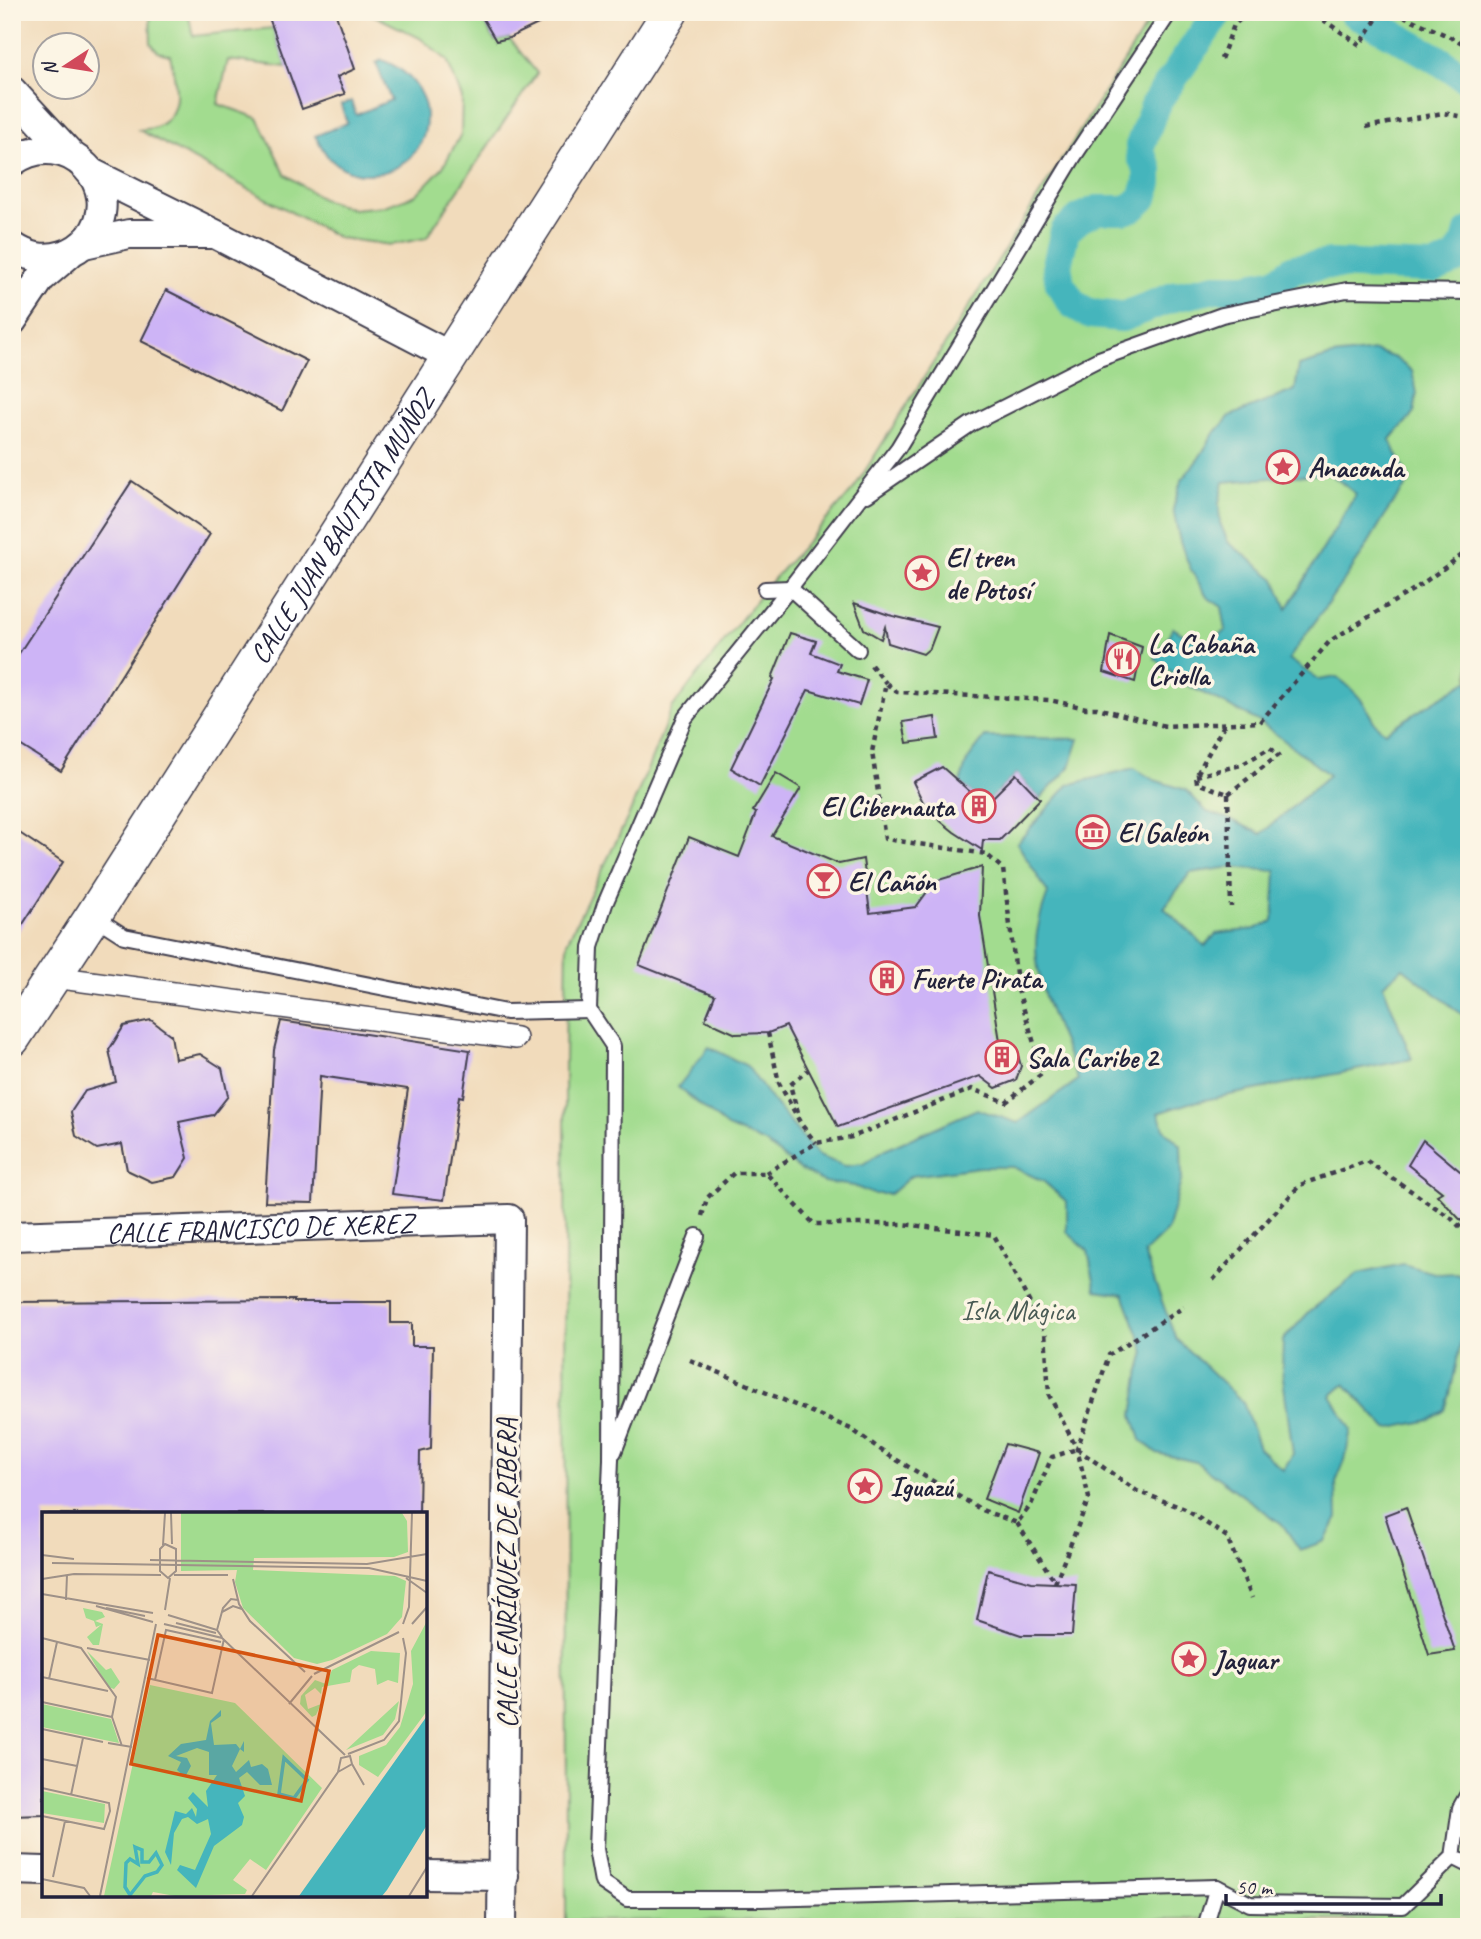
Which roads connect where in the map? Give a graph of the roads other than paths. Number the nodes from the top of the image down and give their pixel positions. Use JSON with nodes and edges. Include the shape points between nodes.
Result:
{"nodes":[{"id":1,"x":670,"y":12,"type":"edge"},
{"id":2,"x":1170,"y":12,"type":"edge"},
{"id":3,"x":12,"y":91,"type":"edge"},
{"id":4,"x":12,"y":162,"type":"edge"},
{"id":5,"x":81,"y":164,"type":"junction"},
{"id":6,"x":217,"y":234,"type":"junction"},
{"id":7,"x":12,"y":246,"type":"edge"},
{"id":8,"x":77,"y":249,"type":"junction"},
{"id":9,"x":1469,"y":292,"type":"edge"},
{"id":10,"x":12,"y":321,"type":"edge"},
{"id":11,"x":450,"y":356,"type":"junction"},
{"id":12,"x":855,"y":503,"type":"junction"},
{"id":13,"x":790,"y":588,"type":"junction"},
{"id":14,"x":765,"y":589,"type":"dead end"},
{"id":15,"x":858,"y":650,"type":"dead end"},
{"id":16,"x":93,"y":916,"type":"junction"},
{"id":17,"x":53,"y":977,"type":"junction"},
{"id":18,"x":589,"y":1010,"type":"junction"},
{"id":19,"x":516,"y":1038,"type":"dead end"},
{"id":20,"x":12,"y":1039,"type":"edge"},
{"id":21,"x":509,"y":1219,"type":"joint"},
{"id":22,"x":12,"y":1236,"type":"edge"},
{"id":23,"x":697,"y":1236,"type":"road end"},
{"id":24,"x":611,"y":1460,"type":"junction"},
{"id":25,"x":1469,"y":1792,"type":"edge"},
{"id":26,"x":1453,"y":1857,"type":"junction"},
{"id":27,"x":1469,"y":1865,"type":"edge"},
{"id":28,"x":12,"y":1870,"type":"edge"},
{"id":29,"x":42,"y":1871,"type":"edge"},
{"id":30,"x":427,"y":1875,"type":"edge"},
{"id":31,"x":504,"y":1876,"type":"junction"},
{"id":32,"x":1217,"y":1887,"type":"junction"},
{"id":33,"x":502,"y":1927,"type":"edge"},
{"id":34,"x":1205,"y":1927,"type":"edge"}],
"edges":[{"from":1,"to":11,"type":"street","name":"CALLE JUAN BAUTISTA MUÑOZ"},
{"from":2,"to":12,"type":"lane","via":[[1073,158],[898,448]]},
{"from":3,"to":5,"type":"street"},
{"from":4,"to":5,"type":"street","via":[[38,150],[55,150]]},
{"from":5,"to":6,"type":"street"},
{"from":5,"to":8,"type":"street","via":[[99,187],[100,210],[94,232]]},
{"from":6,"to":8,"type":"street","via":[[130,234]]},
{"from":6,"to":11,"type":"street"},
{"from":7,"to":8,"type":"street","via":[[37,258],[54,258]]},
{"from":8,"to":10,"type":"street","via":[[41,278]]},
{"from":9,"to":12,"type":"lane","via":[[1347,290],[1222,315],[1098,359],[994,412]]},
{"from":11,"to":16,"type":"street","name":"CALLE JUAN BAUTISTA MUÑOZ"},
{"from":12,"to":13,"type":"lane"},
{"from":13,"to":14,"type":"lane"},
{"from":13,"to":15,"type":"lane"},
{"from":13,"to":18,"type":"lane","via":[[685,718],[605,904],[591,947]]},
{"from":16,"to":17,"type":"street","name":"CALLE JUAN BAUTISTA MUÑOZ"},
{"from":16,"to":18,"type":"lane","via":[[124,936],[506,1012]]},
{"from":17,"to":19,"type":"street"},
{"from":17,"to":20,"type":"street","name":"CALLE JUAN BAUTISTA MUÑOZ"},
{"from":18,"to":24,"type":"lane","via":[[613,1046]]},
{"from":21,"to":22,"type":"street","name":"CALLE FRANCISCO DE XEREZ"},
{"from":21,"to":31,"type":"street","name":"CALLE ENRÍQUEZ DE RIBERA"},
{"from":23,"to":24,"type":"lane"},
{"from":24,"to":32,"type":"lane","via":[[596,1849],[601,1882],[627,1899]]},
{"from":25,"to":26,"type":"lane","via":[[1460,1808]]},
{"from":26,"to":27,"type":"lane"},
{"from":26,"to":32,"type":"lane","via":[[1403,1906],[1250,1905]]},
{"from":28,"to":29,"type":"street"},
{"from":30,"to":31,"type":"street"},
{"from":31,"to":33,"type":"street","name":"CALLE ENRÍQUEZ DE RIBERA"},
{"from":32,"to":34,"type":"lane"}]}
